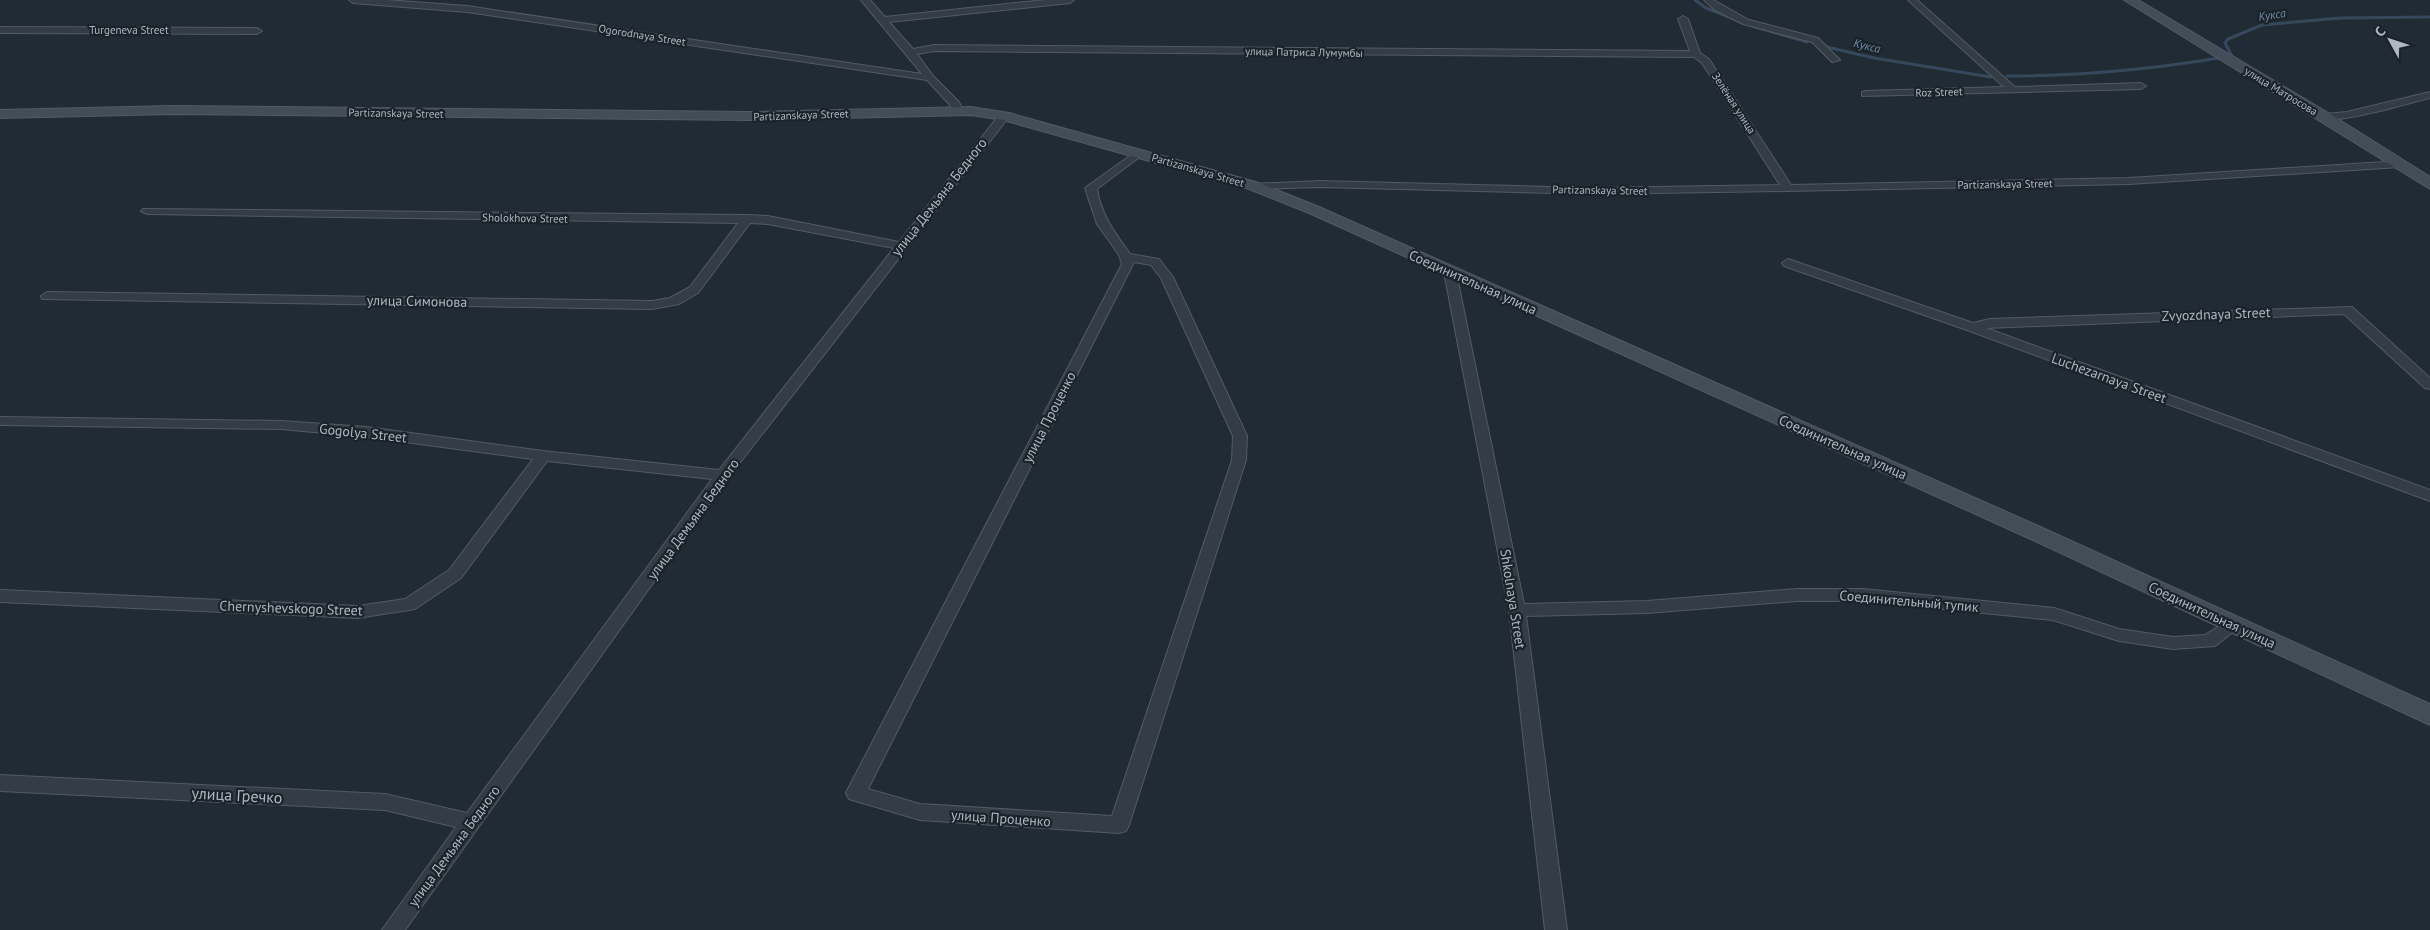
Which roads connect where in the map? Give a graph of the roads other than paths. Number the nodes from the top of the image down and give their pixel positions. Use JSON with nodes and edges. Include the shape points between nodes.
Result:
{"nodes":[{"id":1,"x":353,"y":0,"type":"edge"},
{"id":2,"x":865,"y":0,"type":"edge"},
{"id":3,"x":1070,"y":0,"type":"edge"},
{"id":4,"x":1708,"y":0,"type":"edge"},
{"id":5,"x":1912,"y":0,"type":"edge"},
{"id":6,"x":2130,"y":0,"type":"edge"},
{"id":7,"x":1683,"y":19,"type":"dead end"},
{"id":8,"x":881,"y":20,"type":"junction"},
{"id":9,"x":0,"y":30,"type":"edge"},
{"id":10,"x":257,"y":30,"type":"dead end"},
{"id":11,"x":911,"y":52,"type":"junction"},
{"id":12,"x":1696,"y":54,"type":"junction"},
{"id":13,"x":1835,"y":60,"type":"dead end"},
{"id":14,"x":930,"y":78,"type":"junction"},
{"id":15,"x":2141,"y":86,"type":"dead end"},
{"id":16,"x":2012,"y":89,"type":"junction"},
{"id":17,"x":1866,"y":94,"type":"dead end"},
{"id":18,"x":2430,"y":96,"type":"edge"},
{"id":19,"x":958,"y":111,"type":"junction"},
{"id":20,"x":0,"y":114,"type":"edge"},
{"id":21,"x":1004,"y":116,"type":"junction"},
{"id":22,"x":2325,"y":117,"type":"junction"},
{"id":23,"x":1138,"y":152,"type":"junction"},
{"id":24,"x":2400,"y":164,"type":"junction"},
{"id":25,"x":2430,"y":184,"type":"edge"},
{"id":26,"x":1254,"y":186,"type":"junction"},
{"id":27,"x":1788,"y":188,"type":"junction"},
{"id":28,"x":146,"y":211,"type":"dead end"},
{"id":29,"x":747,"y":219,"type":"junction"},
{"id":30,"x":900,"y":246,"type":"junction"},
{"id":31,"x":1126,"y":256,"type":"junction"},
{"id":32,"x":1788,"y":263,"type":"dead end"},
{"id":33,"x":1450,"y":272,"type":"junction"},
{"id":34,"x":47,"y":296,"type":"dead end"},
{"id":35,"x":1972,"y":327,"type":"junction"},
{"id":36,"x":2430,"y":386,"type":"edge"},
{"id":37,"x":0,"y":421,"type":"edge"},
{"id":38,"x":543,"y":456,"type":"junction"},
{"id":39,"x":724,"y":476,"type":"junction"},
{"id":40,"x":2430,"y":496,"type":"edge"},
{"id":41,"x":0,"y":596,"type":"edge"},
{"id":42,"x":1517,"y":610,"type":"junction"},
{"id":43,"x":2232,"y":624,"type":"junction"},
{"id":44,"x":2430,"y":715,"type":"edge"},
{"id":45,"x":0,"y":783,"type":"edge"},
{"id":46,"x":472,"y":822,"type":"junction"},
{"id":47,"x":393,"y":930,"type":"edge"},
{"id":48,"x":1556,"y":930,"type":"edge"}],
"edges":[{"from":1,"to":14,"type":"street","name":"Ogorodnaya Street","via":[[467,9]]},
{"from":2,"to":8,"type":"street"},
{"from":3,"to":8,"type":"street"},
{"from":4,"to":13,"type":"street","via":[[1746,22],[1815,40]]},
{"from":5,"to":16,"type":"street"},
{"from":6,"to":22,"type":"street","name":"улица Матросова"},
{"from":7,"to":12,"type":"street","name":"Зелёная улица"},
{"from":8,"to":11,"type":"street"},
{"from":9,"to":10,"type":"street","name":"Turgeneva Street"},
{"from":11,"to":12,"type":"street","name":"улица Патриса Лумумбы","via":[[934,48]]},
{"from":11,"to":14,"type":"street"},
{"from":12,"to":27,"type":"street","name":"Зелёная улица","via":[[1706,60]]},
{"from":14,"to":19,"type":"street"},
{"from":15,"to":16,"type":"street","name":"Roz Street"},
{"from":16,"to":17,"type":"street","name":"Roz Street"},
{"from":18,"to":22,"type":"street"},
{"from":19,"to":20,"type":"street","name":"Partizanskaya Street","via":[[750,116],[182,110]]},
{"from":19,"to":21,"type":"street","name":"Partizanskaya Street"},
{"from":21,"to":23,"type":"street","name":"Partizanskaya Street"},
{"from":21,"to":30,"type":"street","name":"улица Демьяна Бедного"},
{"from":22,"to":24,"type":"street","name":"улица Матросова"},
{"from":23,"to":26,"type":"street","name":"Partizanskaya Street"},
{"from":23,"to":31,"type":"street","via":[[1091,188],[1092,199],[1114,242]]},
{"from":24,"to":25,"type":"street","name":"улица Матросова"},
{"from":24,"to":27,"type":"street","name":"Partizanskaya Street","via":[[2129,181]]},
{"from":26,"to":27,"type":"street","name":"Partizanskaya Street","via":[[1320,184],[1590,191]]},
{"from":26,"to":33,"type":"street","name":"Соединительная улица"},
{"from":28,"to":29,"type":"street","name":"Sholokhova Street"},
{"from":29,"to":30,"type":"street","name":"Sholokhova Street","via":[[768,220]]},
{"from":29,"to":34,"type":"street","name":"улица Симонова","via":[[694,290],[674,301],[652,305]]},
{"from":30,"to":39,"type":"street","name":"улица Демьяна Бедного"},
{"from":31,"to":31,"type":"street","name":"улица Проценко","via":[[1128,264],[856,793],[920,812],[1119,825],[1240,460],[1240,436],[1167,277],[1155,262]]},
{"from":32,"to":35,"type":"street","name":"Luchezarnaya Street"},
{"from":33,"to":42,"type":"street","name":"Shkolnaya Street"},
{"from":33,"to":43,"type":"street","name":"Соединительная улица"},
{"from":35,"to":36,"type":"street","name":"Zvyozdnaya Street","via":[[1990,323],[2347,310]]},
{"from":35,"to":40,"type":"street","name":"Luchezarnaya Street"},
{"from":37,"to":38,"type":"street","name":"Gogolya Street","via":[[282,425],[367,432]]},
{"from":38,"to":39,"type":"street","name":"Gogolya Street"},
{"from":38,"to":41,"type":"street","name":"Chernyshevskogo Street","via":[[455,574],[409,606],[358,612]]},
{"from":39,"to":46,"type":"street","name":"улица Демьяна Бедного"},
{"from":42,"to":43,"type":"street","name":"Соединительный тупик","via":[[1647,607],[1797,595],[1863,595],[2054,614],[2119,635],[2173,643],[2209,642]]},
{"from":42,"to":48,"type":"street","name":"Shkolnaya Street"},
{"from":43,"to":44,"type":"street","name":"Соединительная улица"},
{"from":45,"to":46,"type":"street","name":"улица Гречко","via":[[385,802]]},
{"from":46,"to":47,"type":"street","name":"улица Демьяна Бедного"}]}
